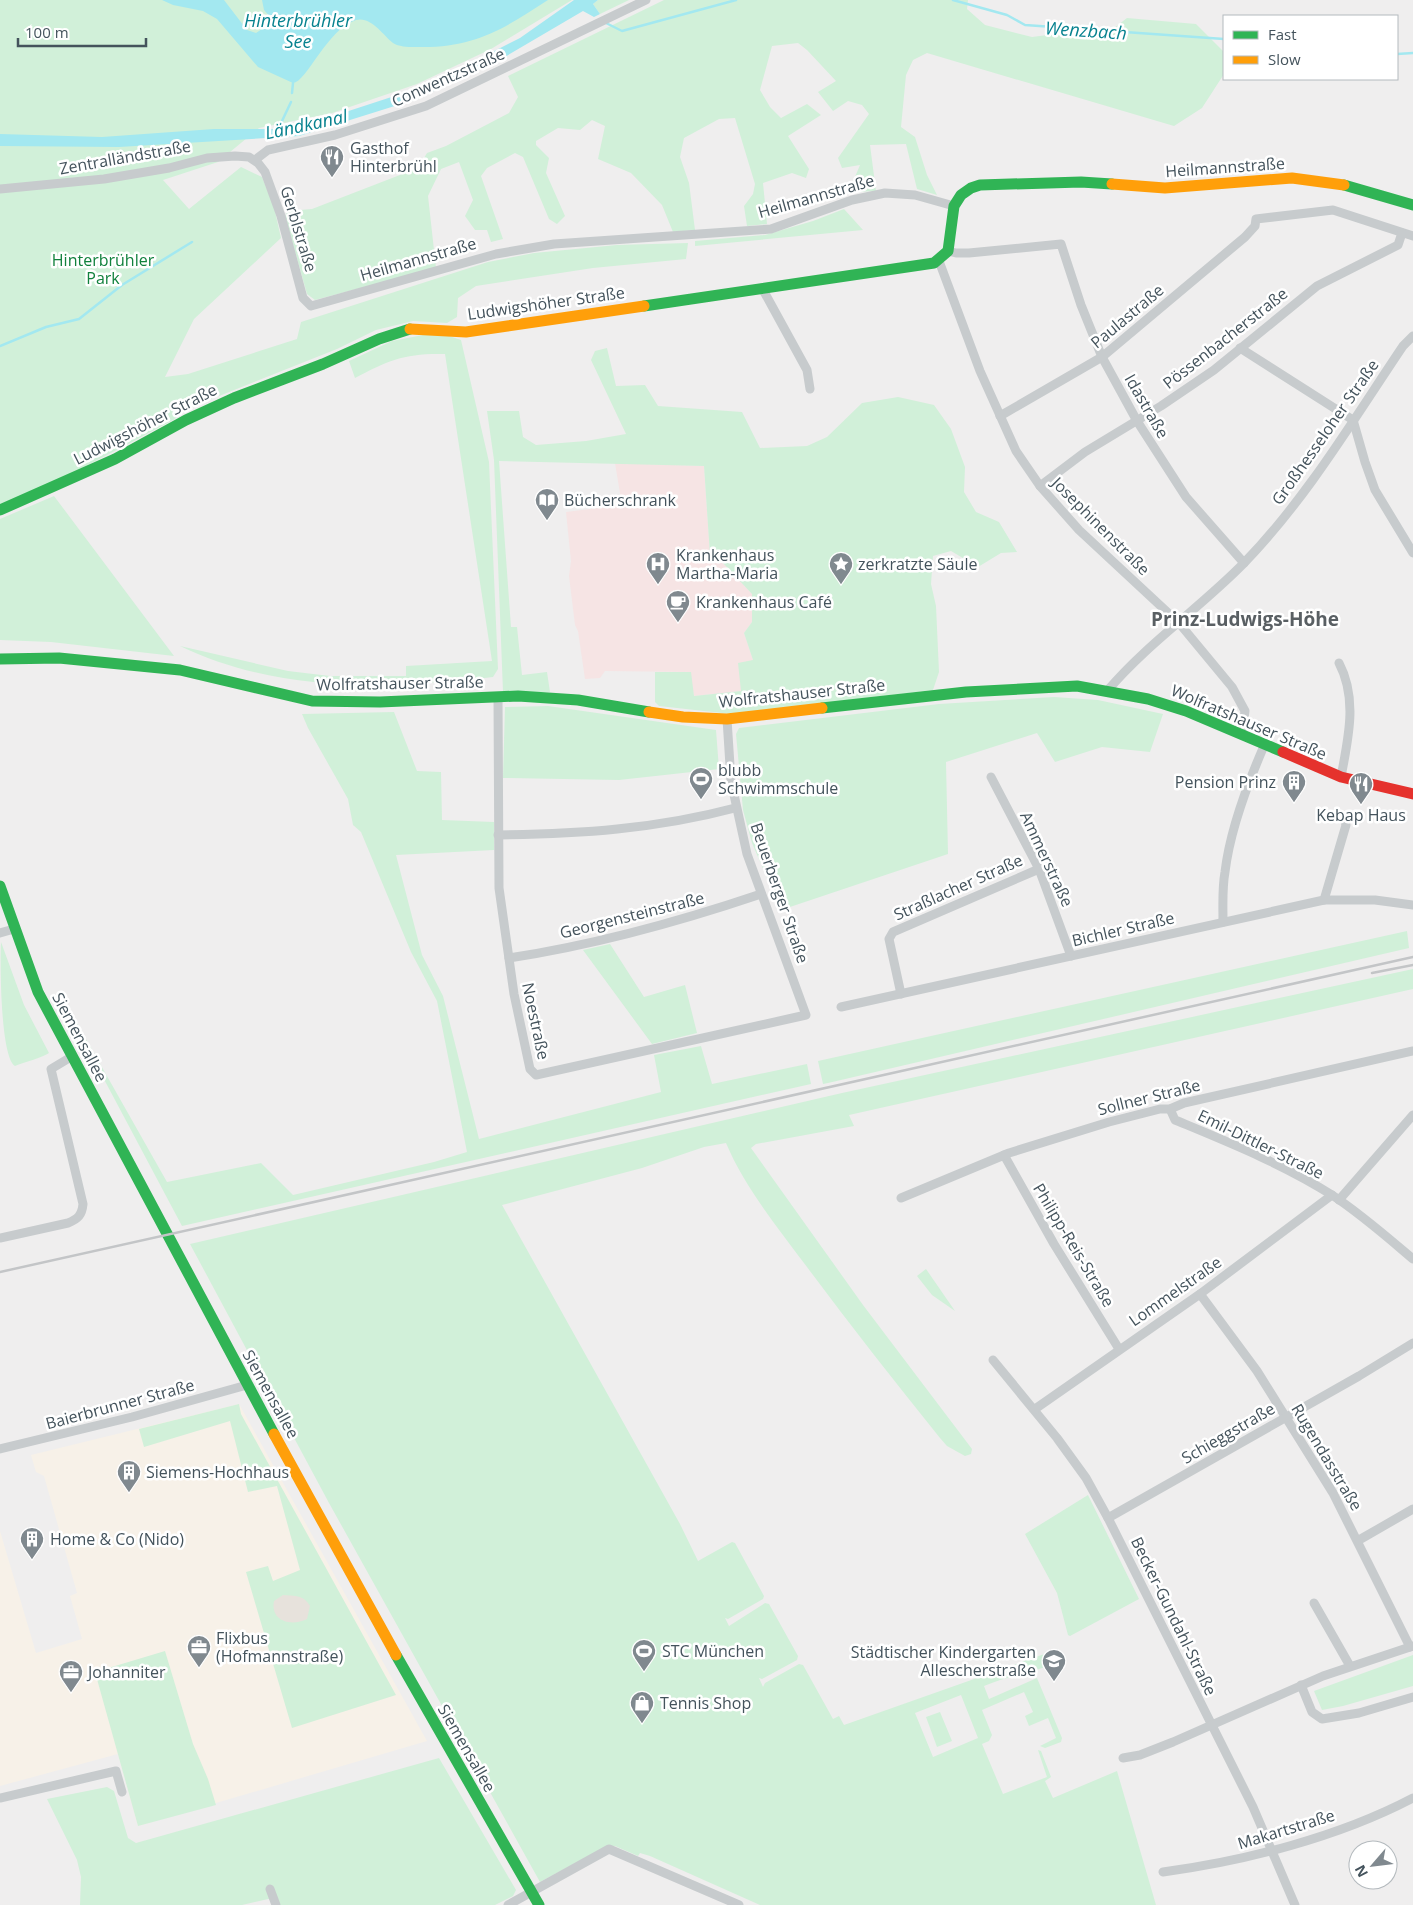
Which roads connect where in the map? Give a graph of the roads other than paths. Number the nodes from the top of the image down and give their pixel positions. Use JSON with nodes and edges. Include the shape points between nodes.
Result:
{"nodes":[{"id":1,"x":646,"y":0,"type":"edge"},
{"id":2,"x":255,"y":160,"type":"junction"},
{"id":3,"x":0,"y":189,"type":"edge"},
{"id":4,"x":1413,"y":205,"type":"edge"},
{"id":5,"x":954,"y":206,"type":"junction"},
{"id":6,"x":1402,"y":233,"type":"junction"},
{"id":7,"x":1413,"y":236,"type":"edge"},
{"id":8,"x":948,"y":251,"type":"junction"},
{"id":9,"x":939,"y":261,"type":"junction"},
{"id":10,"x":762,"y":288,"type":"junction"},
{"id":11,"x":311,"y":306,"type":"joint"},
{"id":12,"x":1413,"y":336,"type":"edge"},
{"id":13,"x":1240,"y":348,"type":"junction"},
{"id":14,"x":1102,"y":357,"type":"junction"},
{"id":15,"x":810,"y":389,"type":"dead end"},
{"id":16,"x":1000,"y":416,"type":"junction"},
{"id":17,"x":1353,"y":420,"type":"junction"},
{"id":18,"x":1137,"y":421,"type":"junction"},
{"id":19,"x":1040,"y":486,"type":"junction"},
{"id":20,"x":0,"y":510,"type":"edge"},
{"id":21,"x":1413,"y":553,"type":"edge"},
{"id":22,"x":1244,"y":563,"type":"junction"},
{"id":23,"x":1179,"y":623,"type":"junction"},
{"id":24,"x":0,"y":659,"type":"edge"},
{"id":25,"x":1339,"y":663,"type":"dead end"},
{"id":26,"x":1108,"y":690,"type":"junction"},
{"id":27,"x":498,"y":697,"type":"junction"},
{"id":28,"x":727,"y":719,"type":"junction"},
{"id":29,"x":1242,"y":735,"type":"junction"},
{"id":30,"x":1264,"y":746,"type":"junction"},
{"id":31,"x":991,"y":776,"type":"dead end"},
{"id":32,"x":1341,"y":777,"type":"junction"},
{"id":33,"x":1413,"y":794,"type":"edge"},
{"id":34,"x":735,"y":808,"type":"junction"},
{"id":35,"x":1344,"y":818,"type":"dead end"},
{"id":36,"x":498,"y":835,"type":"junction"},
{"id":37,"x":1038,"y":868,"type":"junction"},
{"id":38,"x":0,"y":886,"type":"edge"},
{"id":39,"x":761,"y":894,"type":"junction"},
{"id":40,"x":1324,"y":900,"type":"junction"},
{"id":41,"x":1413,"y":905,"type":"edge"},
{"id":42,"x":1223,"y":922,"type":"junction"},
{"id":43,"x":14,"y":930,"type":"junction"},
{"id":44,"x":0,"y":933,"type":"edge"},
{"id":45,"x":1072,"y":956,"type":"junction"},
{"id":46,"x":509,"y":958,"type":"junction"},
{"id":47,"x":901,"y":994,"type":"junction"},
{"id":48,"x":841,"y":1007,"type":"dead end"},
{"id":49,"x":806,"y":1015,"type":"joint"},
{"id":50,"x":1413,"y":1051,"type":"edge"},
{"id":51,"x":71,"y":1057,"type":"junction"},
{"id":52,"x":1170,"y":1109,"type":"junction"},
{"id":53,"x":1413,"y":1115,"type":"edge"},
{"id":54,"x":1004,"y":1155,"type":"junction"},
{"id":55,"x":901,"y":1198,"type":"dead end"},
{"id":56,"x":1335,"y":1198,"type":"junction"},
{"id":57,"x":0,"y":1238,"type":"edge"},
{"id":58,"x":1413,"y":1259,"type":"edge"},
{"id":59,"x":1200,"y":1294,"type":"junction"},
{"id":60,"x":1413,"y":1343,"type":"edge"},
{"id":61,"x":1119,"y":1349,"type":"junction"},
{"id":62,"x":993,"y":1360,"type":"dead end"},
{"id":63,"x":247,"y":1385,"type":"junction"},
{"id":64,"x":1035,"y":1409,"type":"junction"},
{"id":65,"x":1286,"y":1417,"type":"junction"},
{"id":66,"x":0,"y":1449,"type":"edge"},
{"id":67,"x":1413,"y":1509,"type":"edge"},
{"id":68,"x":1108,"y":1518,"type":"junction"},
{"id":69,"x":1359,"y":1540,"type":"junction"},
{"id":70,"x":1314,"y":1603,"type":"dead end"},
{"id":71,"x":1412,"y":1646,"type":"edge"},
{"id":72,"x":1350,"y":1666,"type":"junction"},
{"id":73,"x":1301,"y":1685,"type":"junction"},
{"id":74,"x":1413,"y":1697,"type":"edge"},
{"id":75,"x":1210,"y":1724,"type":"junction"},
{"id":76,"x":1123,"y":1758,"type":"dead end"},
{"id":77,"x":122,"y":1792,"type":"dead end"},
{"id":78,"x":0,"y":1798,"type":"edge"},
{"id":79,"x":1413,"y":1798,"type":"edge"},
{"id":80,"x":1273,"y":1851,"type":"junction"},
{"id":81,"x":1163,"y":1872,"type":"dead end"},
{"id":82,"x":270,"y":1889,"type":"dead end"},
{"id":83,"x":532,"y":1892,"type":"junction"},
{"id":84,"x":276,"y":1905,"type":"edge"},
{"id":85,"x":508,"y":1905,"type":"edge"},
{"id":86,"x":539,"y":1905,"type":"edge"},
{"id":87,"x":740,"y":1905,"type":"edge"},
{"id":88,"x":1295,"y":1905,"type":"edge"}],
"edges":[{"from":1,"to":2,"type":"street","name":"Conwentzstraße","via":[[413,111],[335,136],[268,150]]},
{"from":2,"to":3,"type":"street","name":"Zentralländstraße","via":[[235,156],[207,158],[104,178]]},
{"from":2,"to":11,"type":"street","name":"Gerblstraße","via":[[265,172],[281,216],[303,298]]},
{"from":4,"to":5,"type":"main road","name":"Heilmannstraße","via":[[1337,183],[1275,178],[1165,188],[1080,182],[991,184],[972,187]]},
{"from":5,"to":8,"type":"main road"},
{"from":5,"to":11,"type":"street","name":"Heilmannstraße","via":[[915,195],[885,193],[852,200],[771,229],[554,244],[496,254]]},
{"from":6,"to":7,"type":"street"},
{"from":6,"to":13,"type":"street","name":"Pössenbacherstraße","via":[[1398,244],[1317,286]]},
{"from":6,"to":14,"type":"street","name":"Paulastraße","via":[[1333,210],[1256,219],[1255,226],[1244,237]]},
{"from":8,"to":9,"type":"main road"},
{"from":8,"to":14,"type":"street","name":"Idastraße","via":[[956,254],[1061,244]]},
{"from":9,"to":10,"type":"main road","name":"Ludwigshöher Straße","via":[[923,266]]},
{"from":9,"to":16,"type":"street","name":"Josephinenstraße"},
{"from":10,"to":15,"type":"street","via":[[807,370]]},
{"from":10,"to":20,"type":"main road","name":"Ludwigshöher Straße","via":[[466,332],[414,328],[396,333],[234,398],[101,465]]},
{"from":12,"to":17,"type":"street","name":"Großhesseloher Straße"},
{"from":13,"to":17,"type":"street"},
{"from":13,"to":18,"type":"street","name":"Pössenbacherstraße","via":[[1214,370]]},
{"from":14,"to":16,"type":"street","name":"Paulastraße"},
{"from":14,"to":18,"type":"street","name":"Idastraße"},
{"from":16,"to":19,"type":"street","name":"Josephinenstraße","via":[[1016,451]]},
{"from":17,"to":21,"type":"street","via":[[1375,490]]},
{"from":17,"to":22,"type":"street","name":"Großhesseloher Straße","via":[[1285,517]]},
{"from":18,"to":19,"type":"street","name":"Pössenbacherstraße","via":[[1085,452]]},
{"from":18,"to":22,"type":"street","name":"Idastraße","via":[[1186,497]]},
{"from":19,"to":23,"type":"street","name":"Josephinenstraße","via":[[1101,552]]},
{"from":22,"to":23,"type":"street","name":"Großhesseloher Straße"},
{"from":23,"to":26,"type":"street","name":"Großhesseloher Straße","via":[[1127,668]]},
{"from":23,"to":29,"type":"street","name":"Josephinenstraße","via":[[1241,701],[1246,718]]},
{"from":24,"to":27,"type":"main road","name":"Wolfratshauser Straße","via":[[59,658],[180,670],[312,701]]},
{"from":25,"to":32,"type":"street","via":[[1345,675],[1351,711]]},
{"from":26,"to":28,"type":"main road","name":"Wolfratshauser Straße","via":[[1057,686],[966,692]]},
{"from":26,"to":29,"type":"main road","name":"Wolfratshauser Straße","via":[[1186,711]]},
{"from":27,"to":28,"type":"main road","name":"Wolfratshauser Straße","via":[[578,700],[683,717]]},
{"from":27,"to":36,"type":"street","name":"Noestraße"},
{"from":28,"to":34,"type":"street","name":"Beuerberger Straße"},
{"from":29,"to":30,"type":"main road","name":"Wolfratshauser Straße"},
{"from":30,"to":32,"type":"main road","name":"Wolfratshauser Straße"},
{"from":30,"to":42,"type":"street","via":[[1228,854]]},
{"from":31,"to":37,"type":"street","name":"Ammerstraße"},
{"from":32,"to":33,"type":"main road","name":"Wolfratshauser Straße"},
{"from":34,"to":36,"type":"street","via":[[655,826],[614,831]]},
{"from":34,"to":39,"type":"street","name":"Beuerberger Straße"},
{"from":35,"to":40,"type":"street","via":[[1346,825]]},
{"from":36,"to":46,"type":"street","name":"Noestraße","via":[[499,888]]},
{"from":37,"to":45,"type":"street","name":"Ammerstraße"},
{"from":37,"to":47,"type":"street","name":"Straßlacher Straße","via":[[893,932],[889,939]]},
{"from":38,"to":43,"type":"main road","name":"Siemensallee"},
{"from":39,"to":46,"type":"street","name":"Georgensteinstraße","via":[[678,922],[623,936]]},
{"from":39,"to":49,"type":"street","name":"Beuerberger Straße"},
{"from":40,"to":41,"type":"street","name":"Bichler Straße","via":[[1375,900]]},
{"from":40,"to":42,"type":"street","name":"Bichler Straße"},
{"from":42,"to":45,"type":"street","name":"Bichler Straße"},
{"from":43,"to":44,"type":"street"},
{"from":43,"to":51,"type":"main road","name":"Siemensallee","via":[[38,992]]},
{"from":45,"to":47,"type":"street","name":"Bichler Straße"},
{"from":46,"to":49,"type":"street","name":"Noestraße","via":[[530,1069],[536,1075]]},
{"from":47,"to":48,"type":"street","name":"Bichler Straße"},
{"from":50,"to":52,"type":"street","name":"Sollner Straße","via":[[1184,1103]]},
{"from":51,"to":57,"type":"street","via":[[51,1069],[83,1204],[82,1213],[68,1223]]},
{"from":51,"to":63,"type":"main road","name":"Siemensallee"},
{"from":52,"to":54,"type":"street","name":"Sollner Straße","via":[[1160,1108]]},
{"from":52,"to":56,"type":"street","name":"Emil-Dittler-Straße","via":[[1174,1120],[1273,1162]]},
{"from":53,"to":56,"type":"street","name":"Lommelstraße"},
{"from":54,"to":55,"type":"street","name":"Sollner Straße"},
{"from":54,"to":61,"type":"street","name":"Philipp-Reis-Straße"},
{"from":56,"to":58,"type":"street","name":"Emil-Dittler-Straße","via":[[1371,1222]]},
{"from":56,"to":59,"type":"street","name":"Lommelstraße"},
{"from":59,"to":61,"type":"street","name":"Lommelstraße"},
{"from":59,"to":65,"type":"street","name":"Rugendasstraße","via":[[1257,1371]]},
{"from":60,"to":65,"type":"street","name":"Schieggstraße"},
{"from":61,"to":64,"type":"street","name":"Lommelstraße"},
{"from":62,"to":64,"type":"street","name":"Becker-Gundahl-Straße"},
{"from":63,"to":66,"type":"street","name":"Baierbrunner Straße"},
{"from":63,"to":83,"type":"main road","name":"Siemensallee","via":[[426,1710]]},
{"from":64,"to":68,"type":"street","name":"Becker-Gundahl-Straße","via":[[1076,1464]]},
{"from":65,"to":68,"type":"street","name":"Schieggstraße"},
{"from":65,"to":69,"type":"street","name":"Rugendasstraße"},
{"from":67,"to":69,"type":"street"},
{"from":68,"to":75,"type":"street","name":"Becker-Gundahl-Straße"},
{"from":69,"to":71,"type":"street","name":"Rugendasstraße"},
{"from":70,"to":72,"type":"street"},
{"from":71,"to":72,"type":"street"},
{"from":72,"to":73,"type":"street"},
{"from":73,"to":74,"type":"street","via":[[1312,1712],[1322,1719],[1358,1713]]},
{"from":73,"to":75,"type":"street"},
{"from":75,"to":76,"type":"street","via":[[1148,1752]]},
{"from":75,"to":80,"type":"street","name":"Becker-Gundahl-Straße"},
{"from":77,"to":78,"type":"street","via":[[116,1771]]},
{"from":79,"to":80,"type":"street","name":"Makartstraße","via":[[1365,1820]]},
{"from":80,"to":81,"type":"street","name":"Makartstraße","via":[[1214,1865]]},
{"from":80,"to":88,"type":"street","name":"Becker-Gundahl-Straße"},
{"from":82,"to":84,"type":"street"},
{"from":83,"to":85,"type":"street"},
{"from":83,"to":86,"type":"main road","name":"Siemensallee"},
{"from":83,"to":87,"type":"street","via":[[609,1849]]}]}
